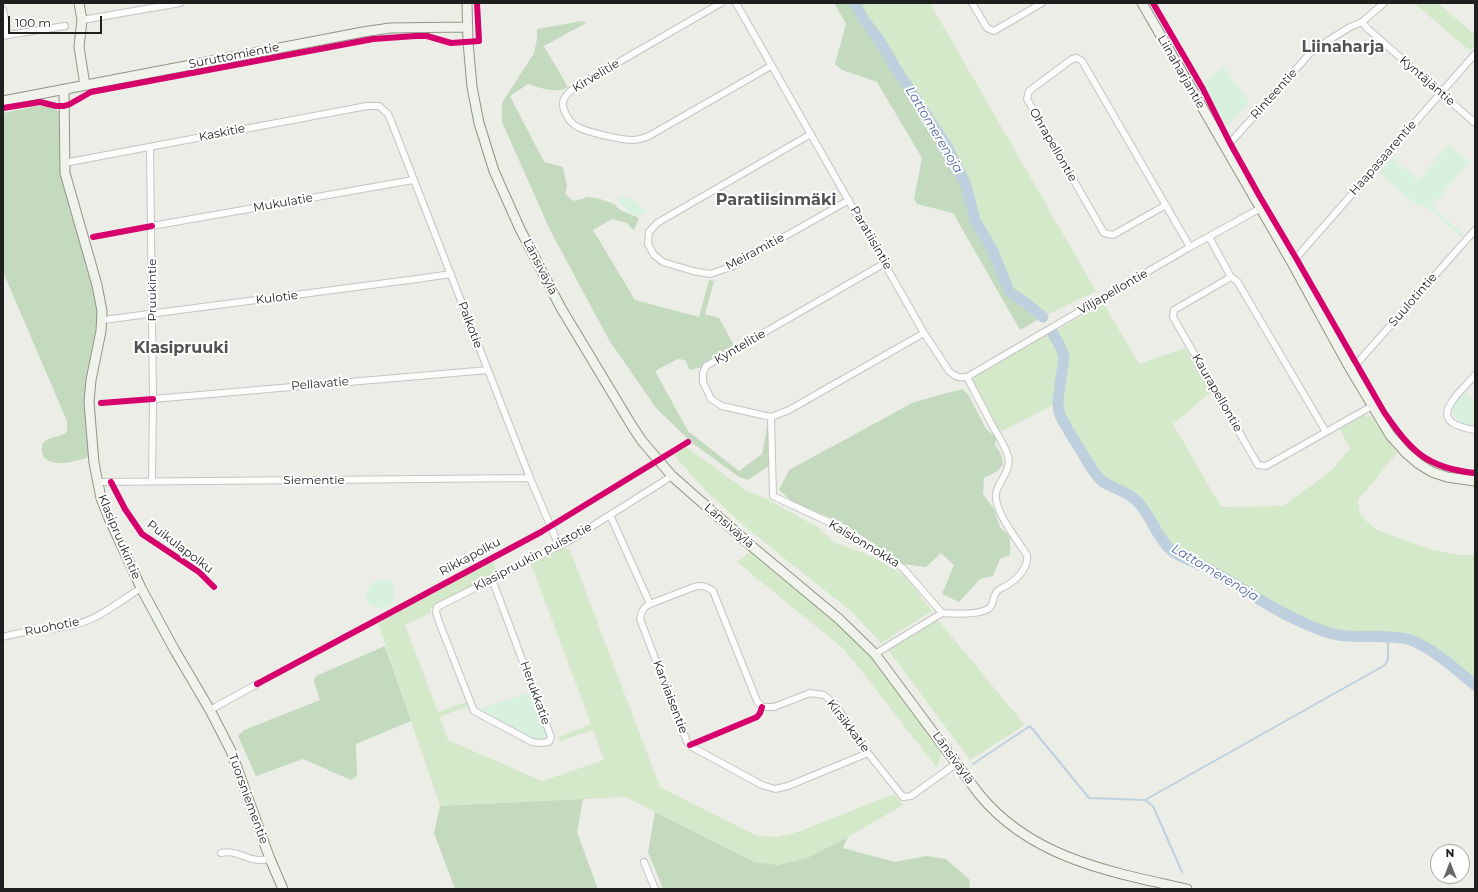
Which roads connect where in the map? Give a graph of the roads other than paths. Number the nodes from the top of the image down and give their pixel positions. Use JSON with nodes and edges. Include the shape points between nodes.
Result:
{"nodes":[{"id":1,"x":79,"y":3,"type":"edge"},
{"id":2,"x":180,"y":3,"type":"edge"},
{"id":3,"x":467,"y":3,"type":"edge"},
{"id":4,"x":721,"y":3,"type":"edge"},
{"id":5,"x":736,"y":3,"type":"edge"},
{"id":6,"x":972,"y":3,"type":"edge"},
{"id":7,"x":1042,"y":3,"type":"edge"},
{"id":8,"x":1142,"y":3,"type":"edge"},
{"id":9,"x":1384,"y":3,"type":"edge"},
{"id":10,"x":3,"y":10,"type":"edge"},
{"id":11,"x":82,"y":20,"type":"junction"},
{"id":12,"x":1362,"y":22,"type":"junction"},
{"id":13,"x":65,"y":26,"type":"dead end"},
{"id":14,"x":468,"y":27,"type":"junction"},
{"id":15,"x":5,"y":36,"type":"edge"},
{"id":16,"x":1475,"y":54,"type":"edge"},
{"id":17,"x":771,"y":66,"type":"junction"},
{"id":18,"x":85,"y":86,"type":"junction"},
{"id":19,"x":64,"y":90,"type":"junction"},
{"id":20,"x":1441,"y":93,"type":"junction"},
{"id":21,"x":3,"y":101,"type":"edge"},
{"id":22,"x":379,"y":106,"type":"joint"},
{"id":23,"x":1475,"y":123,"type":"edge"},
{"id":24,"x":811,"y":134,"type":"junction"},
{"id":25,"x":150,"y":147,"type":"junction"},
{"id":26,"x":1224,"y":147,"type":"junction"},
{"id":27,"x":64,"y":163,"type":"junction"},
{"id":28,"x":414,"y":180,"type":"junction"},
{"id":29,"x":849,"y":200,"type":"junction"},
{"id":30,"x":1166,"y":205,"type":"junction"},
{"id":31,"x":1260,"y":209,"type":"junction"},
{"id":32,"x":152,"y":226,"type":"junction"},
{"id":33,"x":1475,"y":230,"type":"edge"},
{"id":34,"x":1209,"y":237,"type":"junction"},
{"id":35,"x":1190,"y":247,"type":"junction"},
{"id":36,"x":1291,"y":261,"type":"junction"},
{"id":37,"x":885,"y":263,"type":"junction"},
{"id":38,"x":451,"y":274,"type":"junction"},
{"id":39,"x":1230,"y":277,"type":"junction"},
{"id":40,"x":152,"y":314,"type":"junction"},
{"id":41,"x":103,"y":320,"type":"junction"},
{"id":42,"x":924,"y":333,"type":"junction"},
{"id":43,"x":488,"y":370,"type":"junction"},
{"id":44,"x":1351,"y":370,"type":"junction"},
{"id":45,"x":1475,"y":375,"type":"edge"},
{"id":46,"x":968,"y":377,"type":"junction"},
{"id":47,"x":153,"y":399,"type":"junction"},
{"id":48,"x":1372,"y":406,"type":"junction"},
{"id":49,"x":771,"y":417,"type":"junction"},
{"id":50,"x":1475,"y":430,"type":"edge"},
{"id":51,"x":1326,"y":432,"type":"junction"},
{"id":52,"x":672,"y":476,"type":"junction"},
{"id":53,"x":530,"y":478,"type":"junction"},
{"id":54,"x":152,"y":481,"type":"junction"},
{"id":55,"x":1475,"y":481,"type":"edge"},
{"id":56,"x":97,"y":482,"type":"junction"},
{"id":57,"x":610,"y":515,"type":"junction"},
{"id":58,"x":559,"y":546,"type":"junction"},
{"id":59,"x":492,"y":579,"type":"junction"},
{"id":60,"x":141,"y":588,"type":"junction"},
{"id":61,"x":650,"y":604,"type":"junction"},
{"id":62,"x":436,"y":612,"type":"joint"},
{"id":63,"x":942,"y":613,"type":"junction"},
{"id":64,"x":3,"y":637,"type":"edge"},
{"id":65,"x":876,"y":654,"type":"junction"},
{"id":66,"x":257,"y":684,"type":"dead end"},
{"id":67,"x":210,"y":710,"type":"junction"},
{"id":68,"x":868,"y":753,"type":"junction"},
{"id":69,"x":957,"y":763,"type":"junction"},
{"id":70,"x":221,"y":853,"type":"dead end"},
{"id":71,"x":270,"y":859,"type":"junction"},
{"id":72,"x":644,"y":862,"type":"dead end"},
{"id":73,"x":283,"y":889,"type":"edge"},
{"id":74,"x":655,"y":889,"type":"edge"},
{"id":75,"x":1187,"y":889,"type":"edge"}],
"edges":[{"from":1,"to":11,"type":"main road"},
{"from":2,"to":11,"type":"street"},
{"from":3,"to":14,"type":"main road","name":"Länsiväylä"},
{"from":4,"to":17,"type":"street","name":"Kirvelitie","via":[[566,94],[563,109],[568,119],[578,127],[620,140],[633,141],[649,136]]},
{"from":5,"to":17,"type":"street","name":"Paratiisintie"},
{"from":6,"to":7,"type":"street","via":[[987,28],[994,31]]},
{"from":8,"to":26,"type":"main road","name":"Liinaharjantie"},
{"from":9,"to":12,"type":"street","name":"Rinteentie"},
{"from":10,"to":15,"type":"street"},
{"from":11,"to":18,"type":"main road","via":[[79,47]]},
{"from":12,"to":20,"type":"street","name":"Kyntäjäntie"},
{"from":12,"to":26,"type":"street","name":"Rinteentie","via":[[1313,50]]},
{"from":13,"to":15,"type":"street"},
{"from":14,"to":18,"type":"main road","name":"Suruttomientie","via":[[390,28],[363,32]]},
{"from":14,"to":52,"type":"main road","name":"Länsiväylä","via":[[472,87],[479,123],[500,185],[561,308],[632,426]]},
{"from":16,"to":20,"type":"street","name":"Haapasaarentie"},
{"from":17,"to":24,"type":"street","name":"Paratiisintie"},
{"from":18,"to":19,"type":"main road","name":"Suruttomientie"},
{"from":19,"to":21,"type":"main road","name":"Suruttomientie"},
{"from":19,"to":27,"type":"main road","name":"Klasipruukintie"},
{"from":20,"to":23,"type":"street","name":"Kyntäjäntie"},
{"from":20,"to":36,"type":"street","name":"Haapasaarentie"},
{"from":22,"to":25,"type":"street","name":"Kaskitie","via":[[367,106]]},
{"from":22,"to":28,"type":"street","name":"Palkotie","via":[[388,114]]},
{"from":24,"to":29,"type":"street","name":"Paratiisintie"},
{"from":24,"to":29,"type":"street","name":"Meiramitie","via":[[657,224],[649,232],[648,244],[654,255],[663,262],[710,274],[731,268]]},
{"from":25,"to":27,"type":"street","name":"Kaskitie"},
{"from":25,"to":32,"type":"street","name":"Pruukintie"},
{"from":26,"to":31,"type":"main road","name":"Liinaharjantie"},
{"from":27,"to":41,"type":"main road","name":"Klasipruukintie","via":[[67,183],[101,298]]},
{"from":28,"to":32,"type":"street","name":"Mukulatie"},
{"from":28,"to":38,"type":"street","name":"Palkotie"},
{"from":29,"to":37,"type":"street","name":"Paratiisintie"},
{"from":30,"to":30,"type":"street","name":"Ohrapellontie","via":[[1082,61],[1072,59],[1029,90],[1027,99],[1104,233],[1113,235]]},
{"from":30,"to":35,"type":"street","name":"Ohrapellontie"},
{"from":31,"to":34,"type":"street","name":"Viljapellontie"},
{"from":31,"to":36,"type":"main road","name":"Liinaharjantie"},
{"from":32,"to":40,"type":"street","name":"Pruukintie"},
{"from":33,"to":44,"type":"street","name":"Suulotintie"},
{"from":34,"to":35,"type":"street","name":"Viljapellontie"},
{"from":34,"to":39,"type":"street"},
{"from":35,"to":46,"type":"street","name":"Viljapellontie"},
{"from":36,"to":44,"type":"main road","name":"Liinaharjantie"},
{"from":37,"to":42,"type":"street","name":"Paratiisintie"},
{"from":37,"to":49,"type":"street","name":"Kyntelitie","via":[[706,366],[703,382],[711,399],[722,406]]},
{"from":38,"to":40,"type":"street","name":"Kulotie"},
{"from":38,"to":43,"type":"street","name":"Palkotie"},
{"from":39,"to":51,"type":"street","via":[[1237,281]]},
{"from":39,"to":51,"type":"street","name":"Kaurapellontie","via":[[1174,310],[1173,317],[1258,465],[1266,466]]},
{"from":40,"to":41,"type":"street","name":"Kulotie"},
{"from":40,"to":47,"type":"street","name":"Pruukintie"},
{"from":41,"to":56,"type":"main road","name":"Klasipruukintie","via":[[89,402]]},
{"from":42,"to":46,"type":"street","name":"Paratiisintie","via":[[953,376]]},
{"from":42,"to":49,"type":"street","via":[[789,410]]},
{"from":43,"to":47,"type":"street","name":"Pellavatie"},
{"from":43,"to":53,"type":"street","name":"Palkotie"},
{"from":44,"to":48,"type":"main road","name":"Liinaharjantie"},
{"from":45,"to":50,"type":"street","via":[[1448,406],[1447,414],[1450,422],[1460,428]]},
{"from":46,"to":63,"type":"street","via":[[990,422],[1002,440],[1008,457],[1009,464],[996,494],[998,508],[1028,560],[1024,570],[1014,580],[996,591],[989,609]]},
{"from":47,"to":54,"type":"street","name":"Pruukintie"},
{"from":48,"to":51,"type":"street","name":"Kaurapellontie"},
{"from":48,"to":55,"type":"main road","name":"Liinaharjantie","via":[[1397,445],[1419,464],[1432,472]]},
{"from":49,"to":63,"type":"street","name":"Kaisionnokka","via":[[774,496],[833,524],[903,568]]},
{"from":52,"to":57,"type":"street","name":"Klasipruukin puistotie"},
{"from":52,"to":65,"type":"main road","name":"Länsiväylä","via":[[839,619]]},
{"from":53,"to":54,"type":"street","name":"Siementie"},
{"from":53,"to":58,"type":"street","name":"Palkotie"},
{"from":54,"to":56,"type":"street","name":"Siementie"},
{"from":56,"to":60,"type":"main road","name":"Klasipruukintie","via":[[108,516]]},
{"from":57,"to":58,"type":"street","name":"Klasipruukin puistotie"},
{"from":57,"to":61,"type":"street"},
{"from":58,"to":59,"type":"street","name":"Klasipruukin puistotie"},
{"from":59,"to":62,"type":"street","name":"Klasipruukin puistotie","via":[[437,607]]},
{"from":59,"to":62,"type":"street","name":"Herukkatie","via":[[552,737],[549,742],[532,742],[474,711]]},
{"from":60,"to":64,"type":"street","name":"Ruohotie","via":[[96,616],[75,625],[14,633]]},
{"from":60,"to":67,"type":"main road","name":"Klasipruukintie"},
{"from":61,"to":68,"type":"street","name":"Kirsikkatie","via":[[700,585],[713,591],[762,708],[774,707],[810,692],[824,695],[834,703]]},
{"from":61,"to":68,"type":"street","name":"Karviaisentie","via":[[645,606],[640,619],[687,742],[692,747],[762,785],[775,789]]},
{"from":63,"to":65,"type":"street"},
{"from":65,"to":69,"type":"main road","name":"Länsiväylä"},
{"from":66,"to":67,"type":"street"},
{"from":67,"to":71,"type":"main road","name":"Tuorsniementie","via":[[236,764]]},
{"from":68,"to":69,"type":"street","name":"Kirsikkatie","via":[[901,795],[908,797]]},
{"from":69,"to":75,"type":"main road","name":"Länsiväylä","via":[[994,811],[1024,835],[1047,848],[1121,874]]},
{"from":70,"to":71,"type":"street","via":[[231,851],[256,860]]},
{"from":71,"to":73,"type":"main road","name":"Tuorsniementie"},
{"from":72,"to":74,"type":"street"}]}
